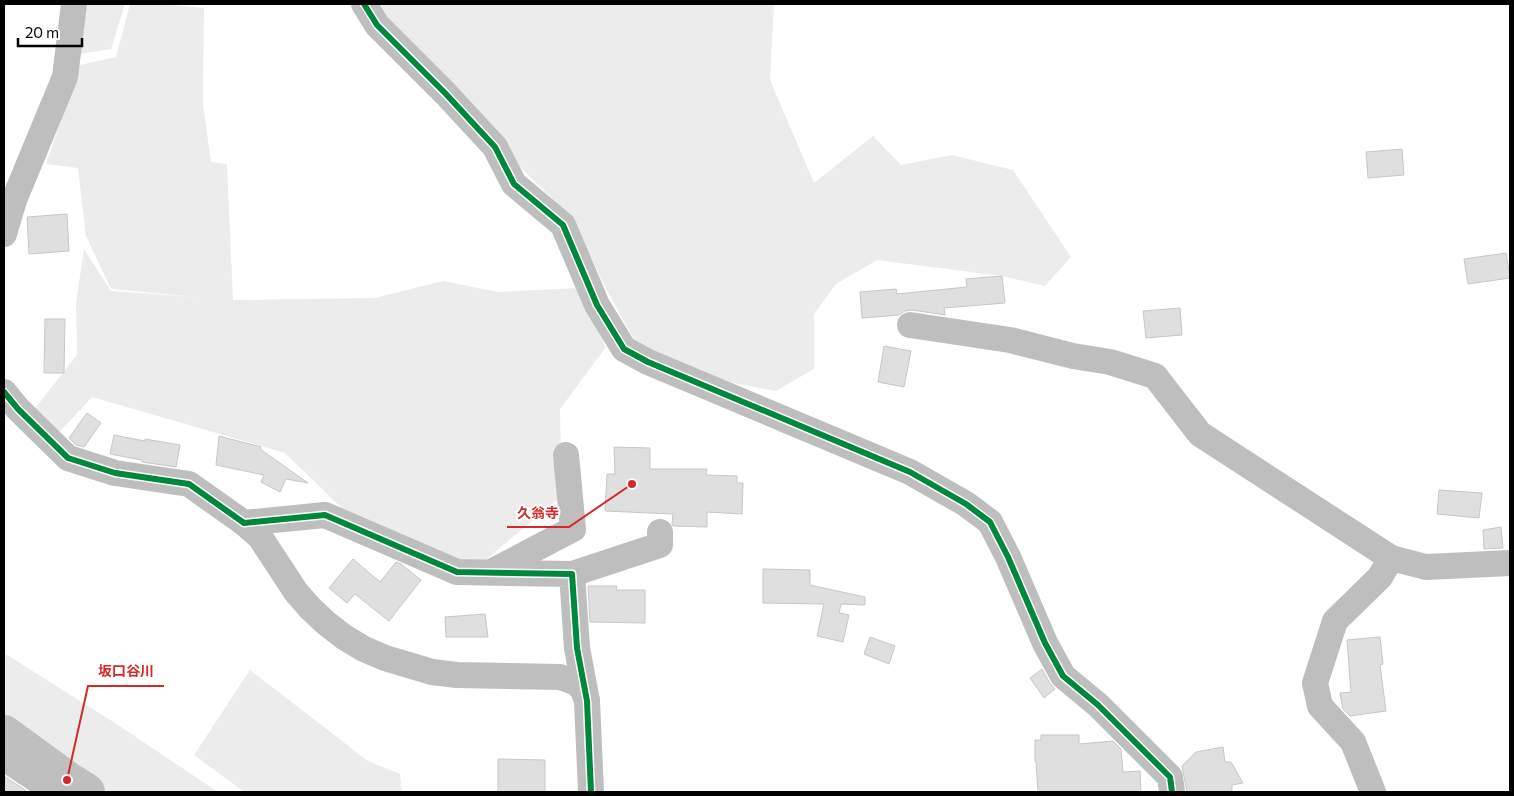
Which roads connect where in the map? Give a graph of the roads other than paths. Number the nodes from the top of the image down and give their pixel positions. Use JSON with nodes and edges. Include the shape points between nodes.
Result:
{"nodes":[{"id":1,"x":74,"y":4,"type":"edge"},
{"id":2,"x":364,"y":4,"type":"edge"},
{"id":3,"x":4,"y":234,"type":"edge"},
{"id":4,"x":910,"y":325,"type":"dead end"},
{"id":5,"x":4,"y":392,"type":"edge"},
{"id":6,"x":566,"y":454,"type":"dead end"},
{"id":7,"x":244,"y":523,"type":"junction"},
{"id":8,"x":660,"y":532,"type":"dead end"},
{"id":9,"x":1392,"y":558,"type":"junction"},
{"id":10,"x":1510,"y":563,"type":"edge"},
{"id":11,"x":490,"y":573,"type":"junction"},
{"id":12,"x":572,"y":574,"type":"junction"},
{"id":13,"x":587,"y":701,"type":"junction"},
{"id":14,"x":4,"y":758,"type":"edge"},
{"id":15,"x":55,"y":792,"type":"edge"},
{"id":16,"x":591,"y":792,"type":"edge"},
{"id":17,"x":1172,"y":792,"type":"edge"},
{"id":18,"x":1373,"y":792,"type":"edge"}],
"edges":[{"from":1,"to":3,"type":"street","via":[[65,77],[14,200]]},
{"from":2,"to":17,"type":"street","via":[[377,25],[495,147],[514,184],[563,225],[597,305],[624,349],[910,472],[966,504],[990,522],[1045,643],[1064,676],[1170,777]]},
{"from":4,"to":9,"type":"street","via":[[1010,340],[1110,362],[1155,376],[1200,434]]},
{"from":5,"to":7,"type":"street","via":[[68,458],[115,473],[189,484]]},
{"from":6,"to":11,"type":"street","via":[[573,528]]},
{"from":7,"to":11,"type":"street","via":[[325,515],[457,572]]},
{"from":7,"to":13,"type":"street","via":[[260,537],[310,608],[344,637],[364,648],[432,672],[560,677],[577,683]]},
{"from":8,"to":12,"type":"street","via":[[660,545]]},
{"from":9,"to":10,"type":"street","via":[[1426,567]]},
{"from":9,"to":18,"type":"street","via":[[1380,577],[1335,621],[1315,683],[1320,706],[1353,742]]},
{"from":11,"to":12,"type":"street"},
{"from":12,"to":13,"type":"street","via":[[576,648]]},
{"from":13,"to":16,"type":"street"},
{"from":14,"to":15,"type":"street"}]}
